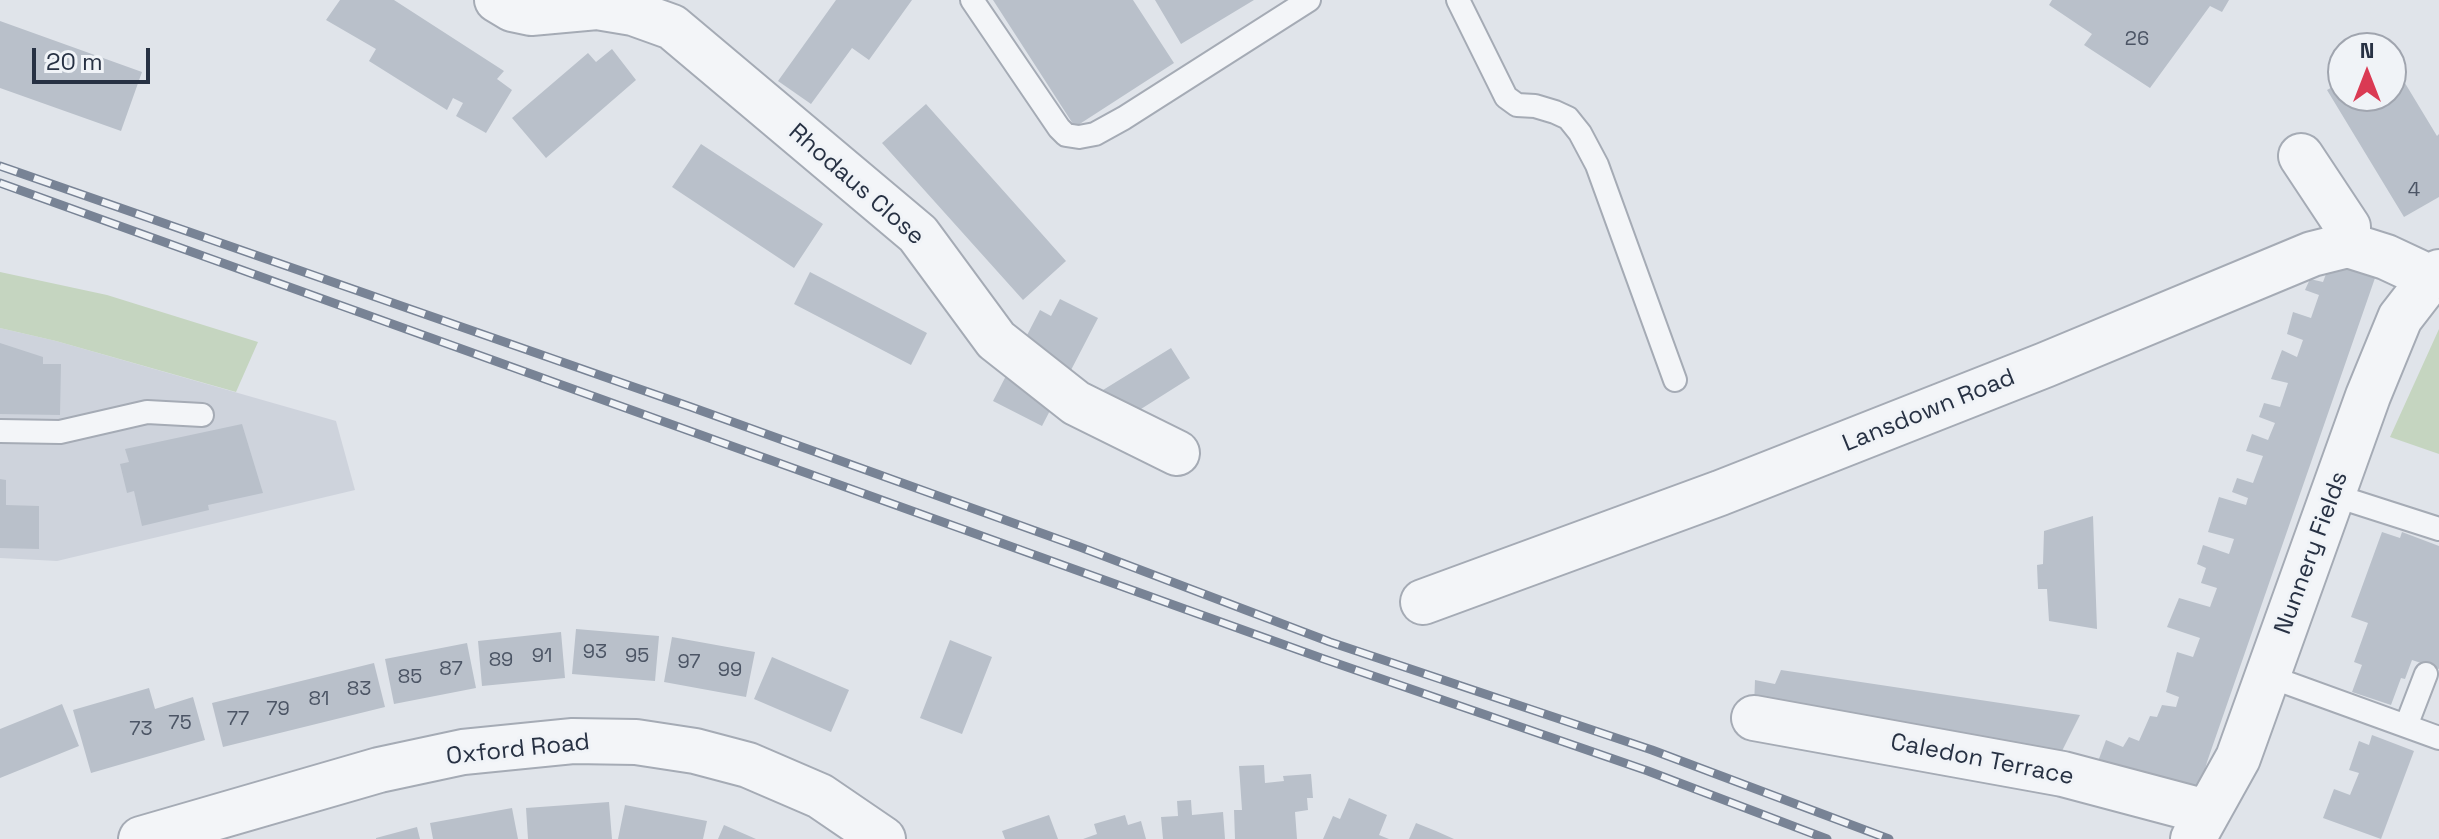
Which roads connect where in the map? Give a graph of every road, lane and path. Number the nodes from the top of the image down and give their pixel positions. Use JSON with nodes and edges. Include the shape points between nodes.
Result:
{"nodes":[{"id":1,"x":497,"y":0,"type":"edge"},
{"id":2,"x":972,"y":0,"type":"edge"},
{"id":3,"x":1309,"y":0,"type":"edge"},
{"id":4,"x":1458,"y":0,"type":"edge"},
{"id":5,"x":598,"y":4,"type":"edge"},
{"id":6,"x":2301,"y":156,"type":"dead end"},
{"id":7,"x":2348,"y":245,"type":"junction"},
{"id":8,"x":2435,"y":275,"type":"edge"},
{"id":9,"x":1675,"y":380,"type":"dead end"},
{"id":10,"x":202,"y":415,"type":"dead end"},
{"id":11,"x":0,"y":431,"type":"edge"},
{"id":12,"x":1177,"y":453,"type":"dead end"},
{"id":13,"x":2333,"y":495,"type":"junction"},
{"id":14,"x":2439,"y":529,"type":"edge"},
{"id":15,"x":1423,"y":602,"type":"dead end"},
{"id":16,"x":2426,"y":674,"type":"dead end"},
{"id":17,"x":2268,"y":676,"type":"junction"},
{"id":18,"x":1754,"y":718,"type":"dead end"},
{"id":19,"x":2406,"y":726,"type":"junction"},
{"id":20,"x":2439,"y":738,"type":"edge"},
{"id":21,"x":2200,"y":826,"type":"edge"},
{"id":22,"x":141,"y":839,"type":"edge"},
{"id":23,"x":883,"y":839,"type":"edge"}],
"edges":[{"from":1,"to":5,"type":"street","name":"Rhodaus Close","via":[[531,13]]},
{"from":2,"to":3,"type":"lane","via":[[1059,128],[1079,137],[1124,118]]},
{"from":4,"to":9,"type":"lane","via":[[1506,97],[1517,105],[1568,118],[1580,133],[1597,165]]},
{"from":5,"to":12,"type":"street","name":"Rhodaus Close","via":[[672,27],[918,234],[996,340],[1076,403]]},
{"from":6,"to":7,"type":"street","via":[[2348,227]]},
{"from":7,"to":8,"type":"street"},
{"from":7,"to":15,"type":"street","name":"Lansdown Road","via":[[2312,254],[1720,493]]},
{"from":8,"to":13,"type":"street","name":"Nunnery Fields","via":[[2400,318]]},
{"from":10,"to":11,"type":"lane","via":[[147,412],[60,432]]},
{"from":13,"to":14,"type":"lane"},
{"from":13,"to":17,"type":"street","name":"Nunnery Fields"},
{"from":16,"to":19,"type":"lane"},
{"from":17,"to":19,"type":"lane"},
{"from":17,"to":21,"type":"street","name":"Nunnery Fields","via":[[2238,758]]},
{"from":18,"to":21,"type":"street","name":"Caledon Terrace","via":[[2063,774]]},
{"from":19,"to":20,"type":"lane"},
{"from":22,"to":23,"type":"street","name":"Oxford Road","via":[[379,770],[463,752],[573,741],[636,742],[748,765],[820,796]]}]}
